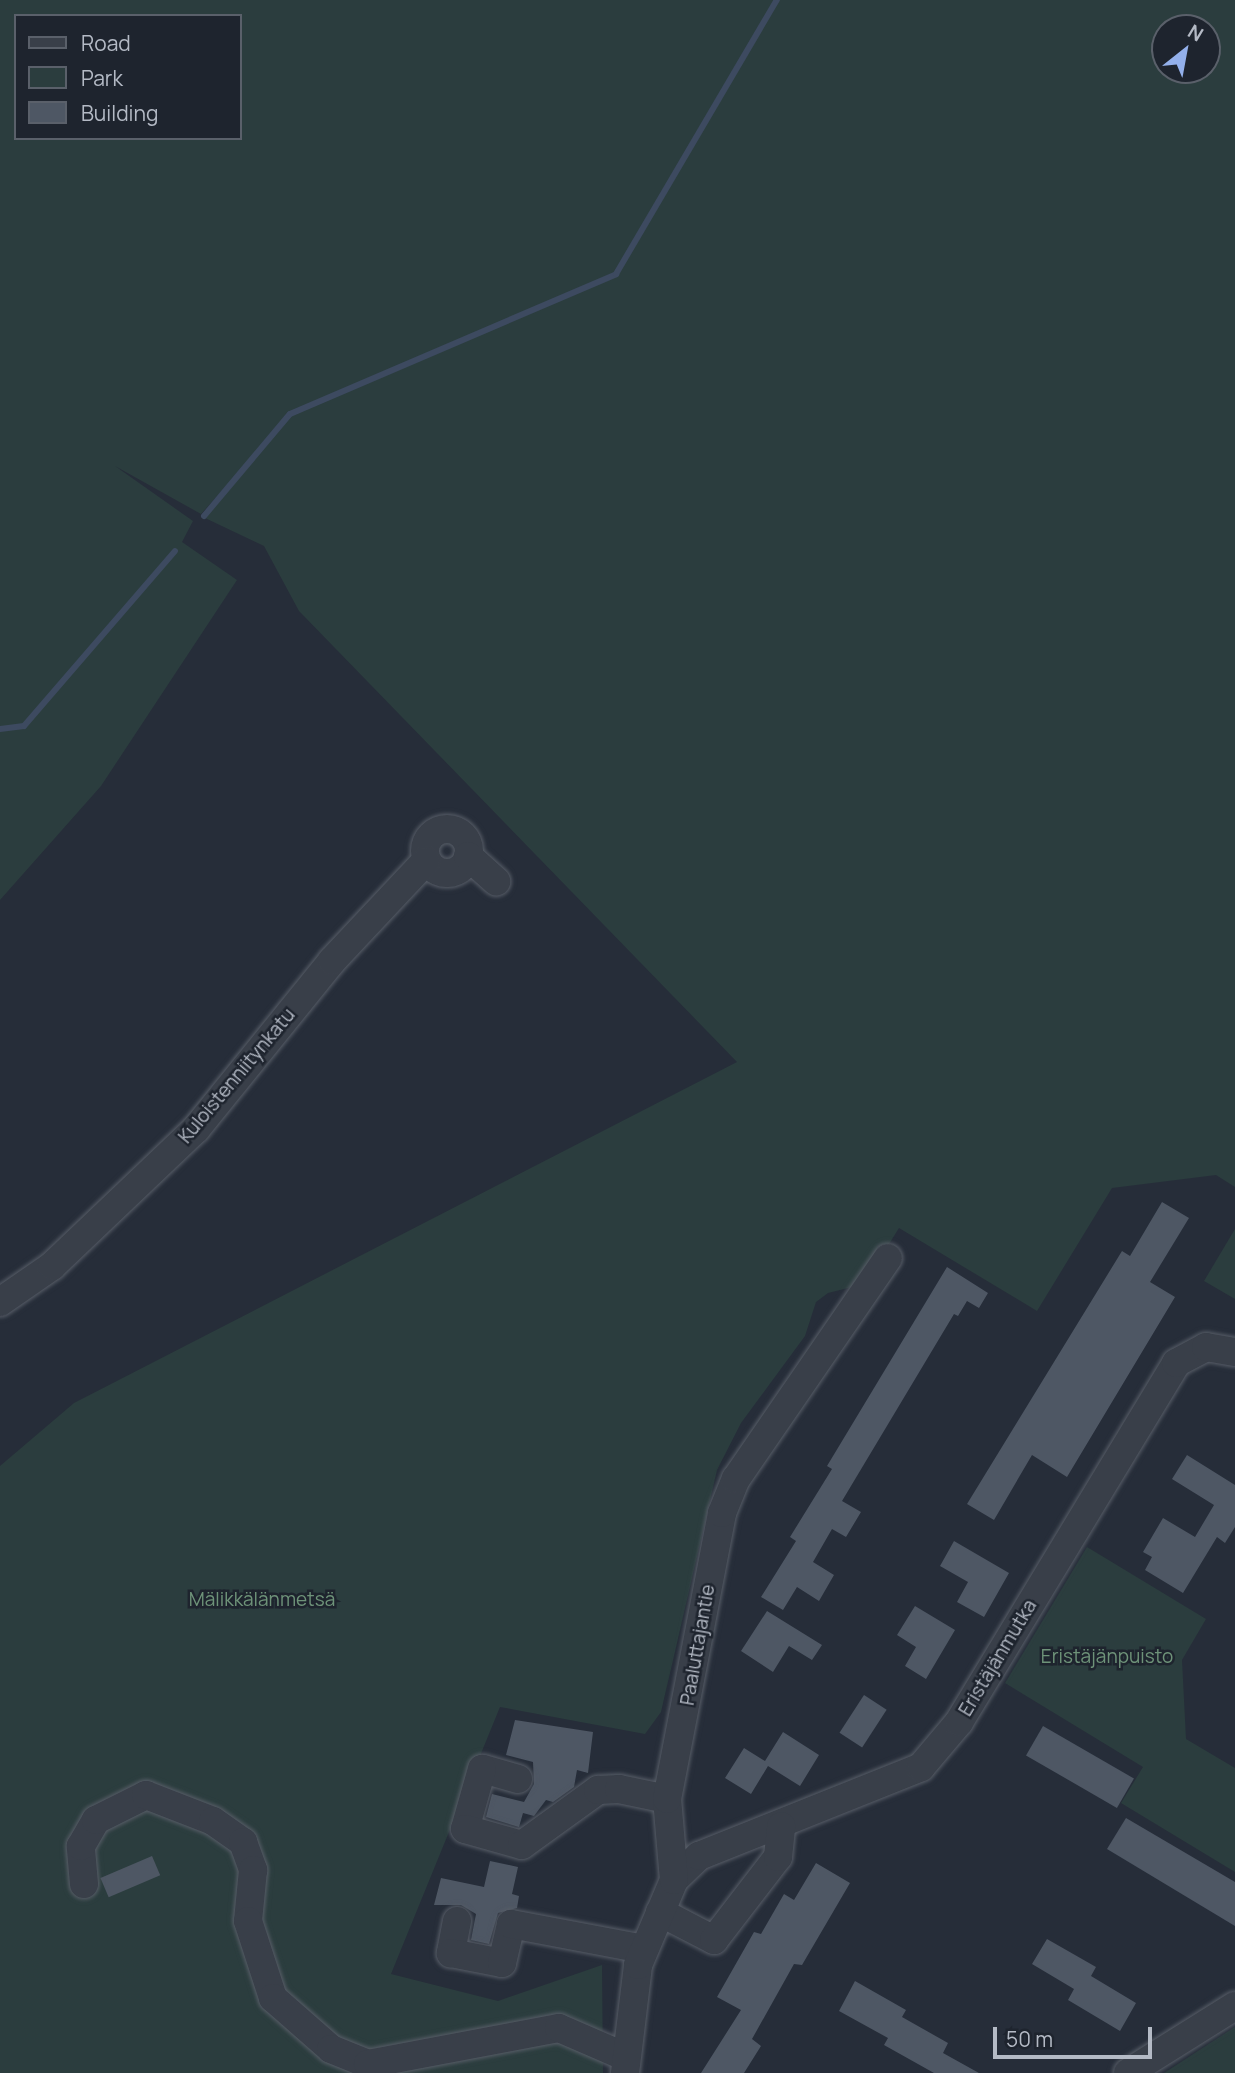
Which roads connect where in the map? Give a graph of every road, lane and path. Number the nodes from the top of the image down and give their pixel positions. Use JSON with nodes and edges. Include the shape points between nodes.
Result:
{"nodes":[{"id":1,"x":496,"y":881,"type":"dead end"},
{"id":2,"x":888,"y":1258,"type":"dead end"},
{"id":3,"x":0,"y":1302,"type":"edge"},
{"id":4,"x":1235,"y":1352,"type":"edge"},
{"id":5,"x":518,"y":1779,"type":"dead end"},
{"id":6,"x":667,"y":1798,"type":"junction"},
{"id":7,"x":780,"y":1826,"type":"junction"},
{"id":8,"x":674,"y":1880,"type":"junction"},
{"id":9,"x":84,"y":1884,"type":"dead end"},
{"id":10,"x":660,"y":1912,"type":"junction"},
{"id":11,"x":457,"y":1922,"type":"dead end"},
{"id":12,"x":643,"y":1949,"type":"junction"},
{"id":13,"x":1235,"y":2006,"type":"edge"},
{"id":14,"x":625,"y":2065,"type":"edge"},
{"id":15,"x":1128,"y":2073,"type":"edge"}],
"edges":[{"from":1,"to":3,"type":"street","name":"Kuloistenniitynkatu","via":[[468,856],[463,836],[442,830],[426,843],[426,861],[332,961],[196,1129],[52,1266]]},
{"from":2,"to":6,"type":"street","name":"Paaluttajantie","via":[[731,1490],[722,1513]]},
{"from":4,"to":7,"type":"street","name":"Eristäjänmutka","via":[[1206,1347],[1176,1363],[939,1749],[920,1767],[889,1783]]},
{"from":5,"to":6,"type":"street","via":[[482,1769],[465,1829],[522,1845],[598,1790],[620,1789]]},
{"from":6,"to":8,"type":"street","name":"Paaluttajantie"},
{"from":7,"to":8,"type":"street","name":"Eristäjänmutka","via":[[699,1856]]},
{"from":7,"to":10,"type":"street","via":[[778,1857],[713,1940]]},
{"from":8,"to":10,"type":"street","name":"Paaluttajantie"},
{"from":9,"to":14,"type":"street","via":[[81,1846],[96,1820],[146,1795],[213,1821],[243,1842],[253,1870],[247,1921],[273,1998],[331,2049],[368,2064],[559,2028]]},
{"from":10,"to":12,"type":"street","name":"Paaluttajantie"},
{"from":11,"to":12,"type":"street","via":[[451,1953],[502,1962],[511,1924]]},
{"from":12,"to":14,"type":"street","name":"Paaluttajantie"},
{"from":13,"to":15,"type":"street"}]}
